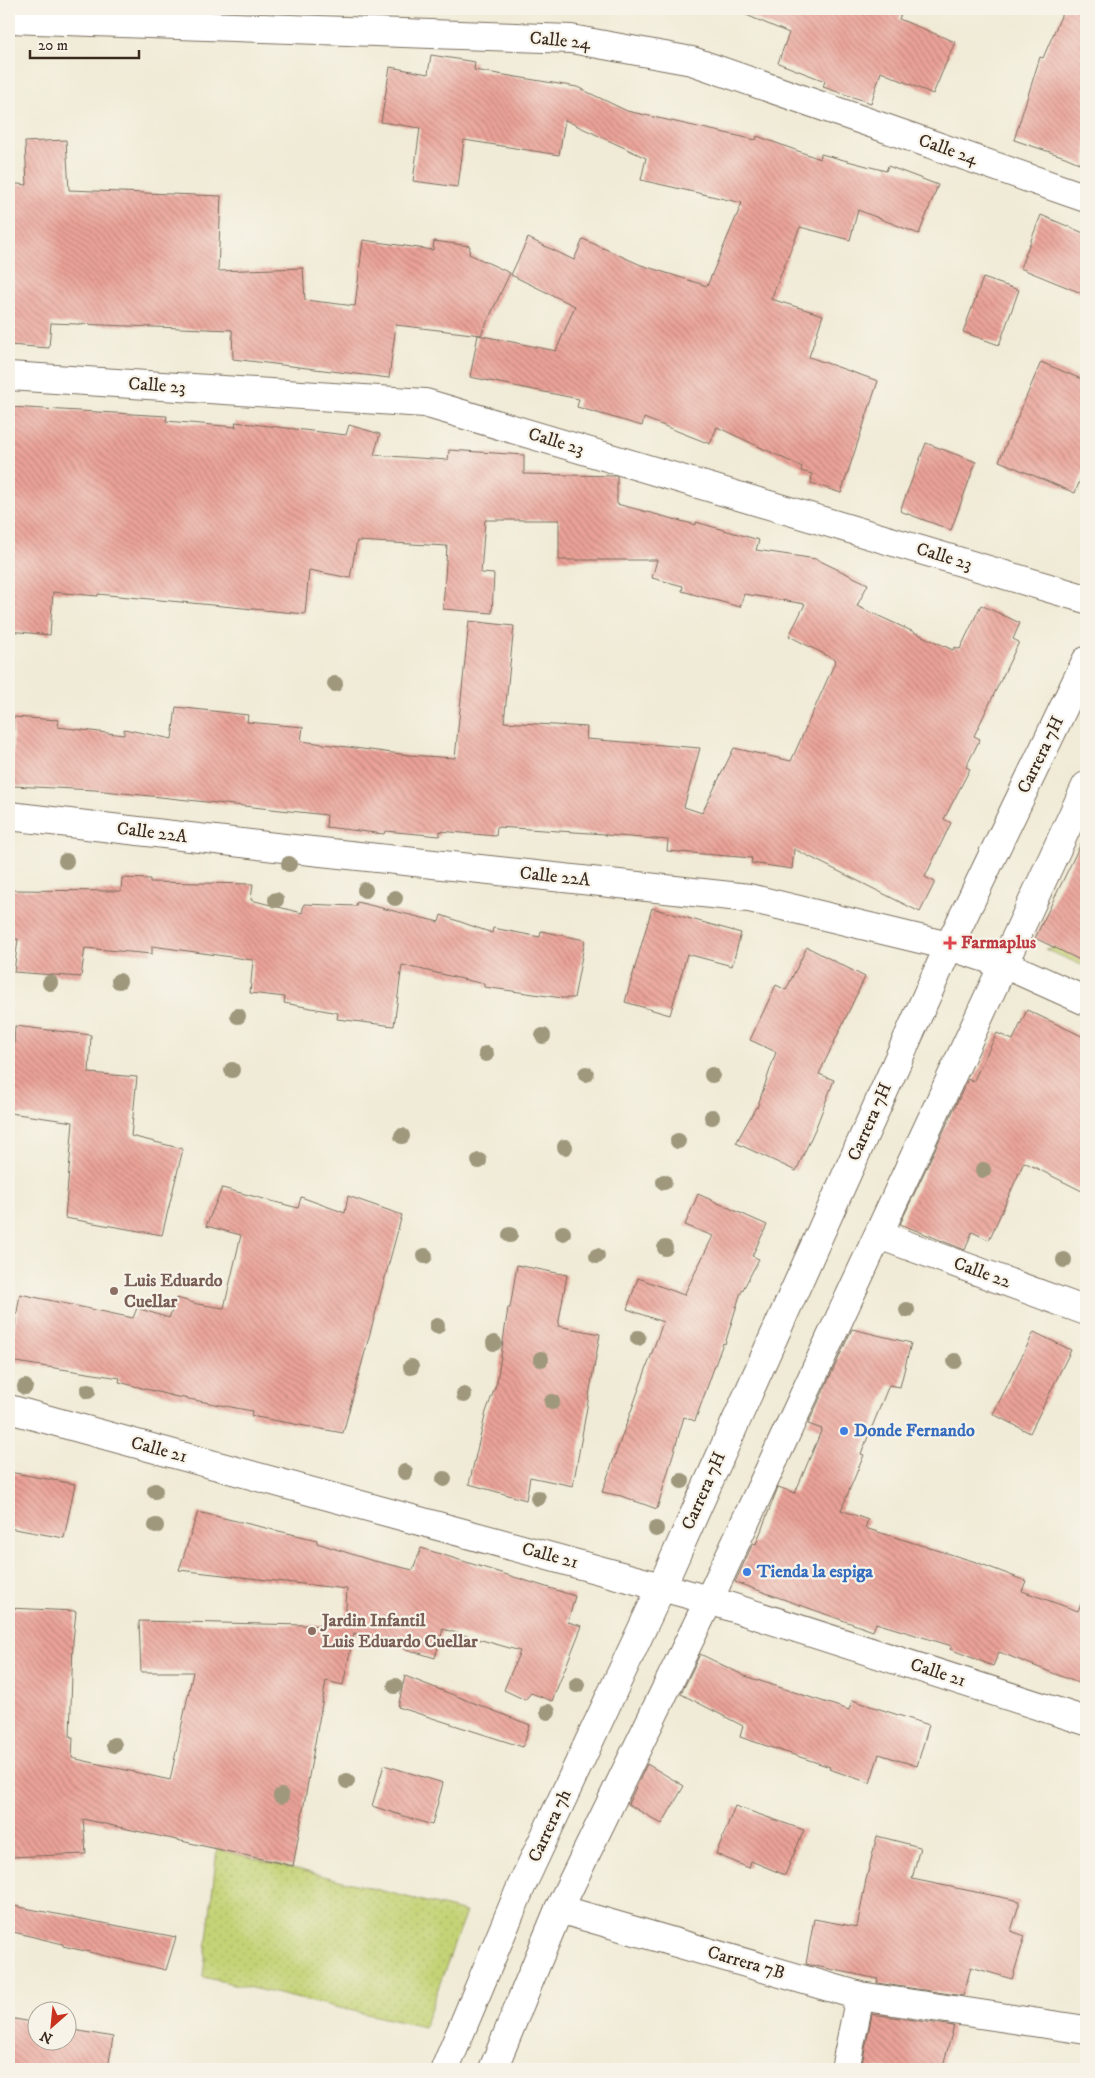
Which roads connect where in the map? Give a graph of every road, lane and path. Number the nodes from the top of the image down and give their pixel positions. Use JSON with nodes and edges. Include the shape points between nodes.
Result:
{"nodes":[{"id":1,"x":9,"y":19,"type":"edge"},
{"id":2,"x":1086,"y":198,"type":"edge"},
{"id":3,"x":9,"y":376,"type":"edge"},
{"id":4,"x":1086,"y":600,"type":"edge"},
{"id":5,"x":1086,"y":661,"type":"edge"},
{"id":6,"x":1086,"y":786,"type":"edge"},
{"id":7,"x":9,"y":816,"type":"edge"},
{"id":8,"x":949,"y":946,"type":"junction"},
{"id":9,"x":1004,"y":964,"type":"junction"},
{"id":10,"x":1086,"y":1001,"type":"edge"},
{"id":11,"x":879,"y":1235,"type":"junction"},
{"id":12,"x":1086,"y":1311,"type":"edge"},
{"id":13,"x":9,"y":1409,"type":"edge"},
{"id":14,"x":662,"y":1586,"type":"junction"},
{"id":15,"x":709,"y":1600,"type":"junction"},
{"id":16,"x":1086,"y":1721,"type":"edge"},
{"id":17,"x":559,"y":1909,"type":"junction"},
{"id":18,"x":860,"y":1996,"type":"junction"},
{"id":19,"x":1086,"y":2030,"type":"edge"},
{"id":20,"x":445,"y":2069,"type":"edge"},
{"id":21,"x":493,"y":2069,"type":"edge"},
{"id":22,"x":845,"y":2069,"type":"edge"}],
"edges":[{"from":1,"to":2,"type":"street","name":"Calle 24","via":[[571,39],[692,61]]},
{"from":3,"to":4,"type":"street","name":"Calle 23","via":[[425,403]]},
{"from":5,"to":8,"type":"street","name":"Carrera 7H"},
{"from":6,"to":9,"type":"street"},
{"from":7,"to":8,"type":"street","name":"Calle 22A","via":[[749,898]]},
{"from":8,"to":9,"type":"street","name":"Calle 22A"},
{"from":8,"to":14,"type":"street","name":"Carrera 7H"},
{"from":9,"to":10,"type":"street","name":"Calle 22A"},
{"from":9,"to":11,"type":"street"},
{"from":11,"to":12,"type":"street","name":"Calle 22"},
{"from":11,"to":15,"type":"street"},
{"from":13,"to":14,"type":"street","name":"Calle 21"},
{"from":14,"to":15,"type":"street","name":"Calle 21"},
{"from":14,"to":20,"type":"street","name":"Carrera 7h","via":[[521,1887]]},
{"from":15,"to":16,"type":"street","name":"Calle 21"},
{"from":15,"to":17,"type":"street"},
{"from":17,"to":18,"type":"street","name":"Carrera 7B"},
{"from":17,"to":21,"type":"street"},
{"from":18,"to":19,"type":"street","name":"Carrera 7B"},
{"from":18,"to":22,"type":"street"}]}
